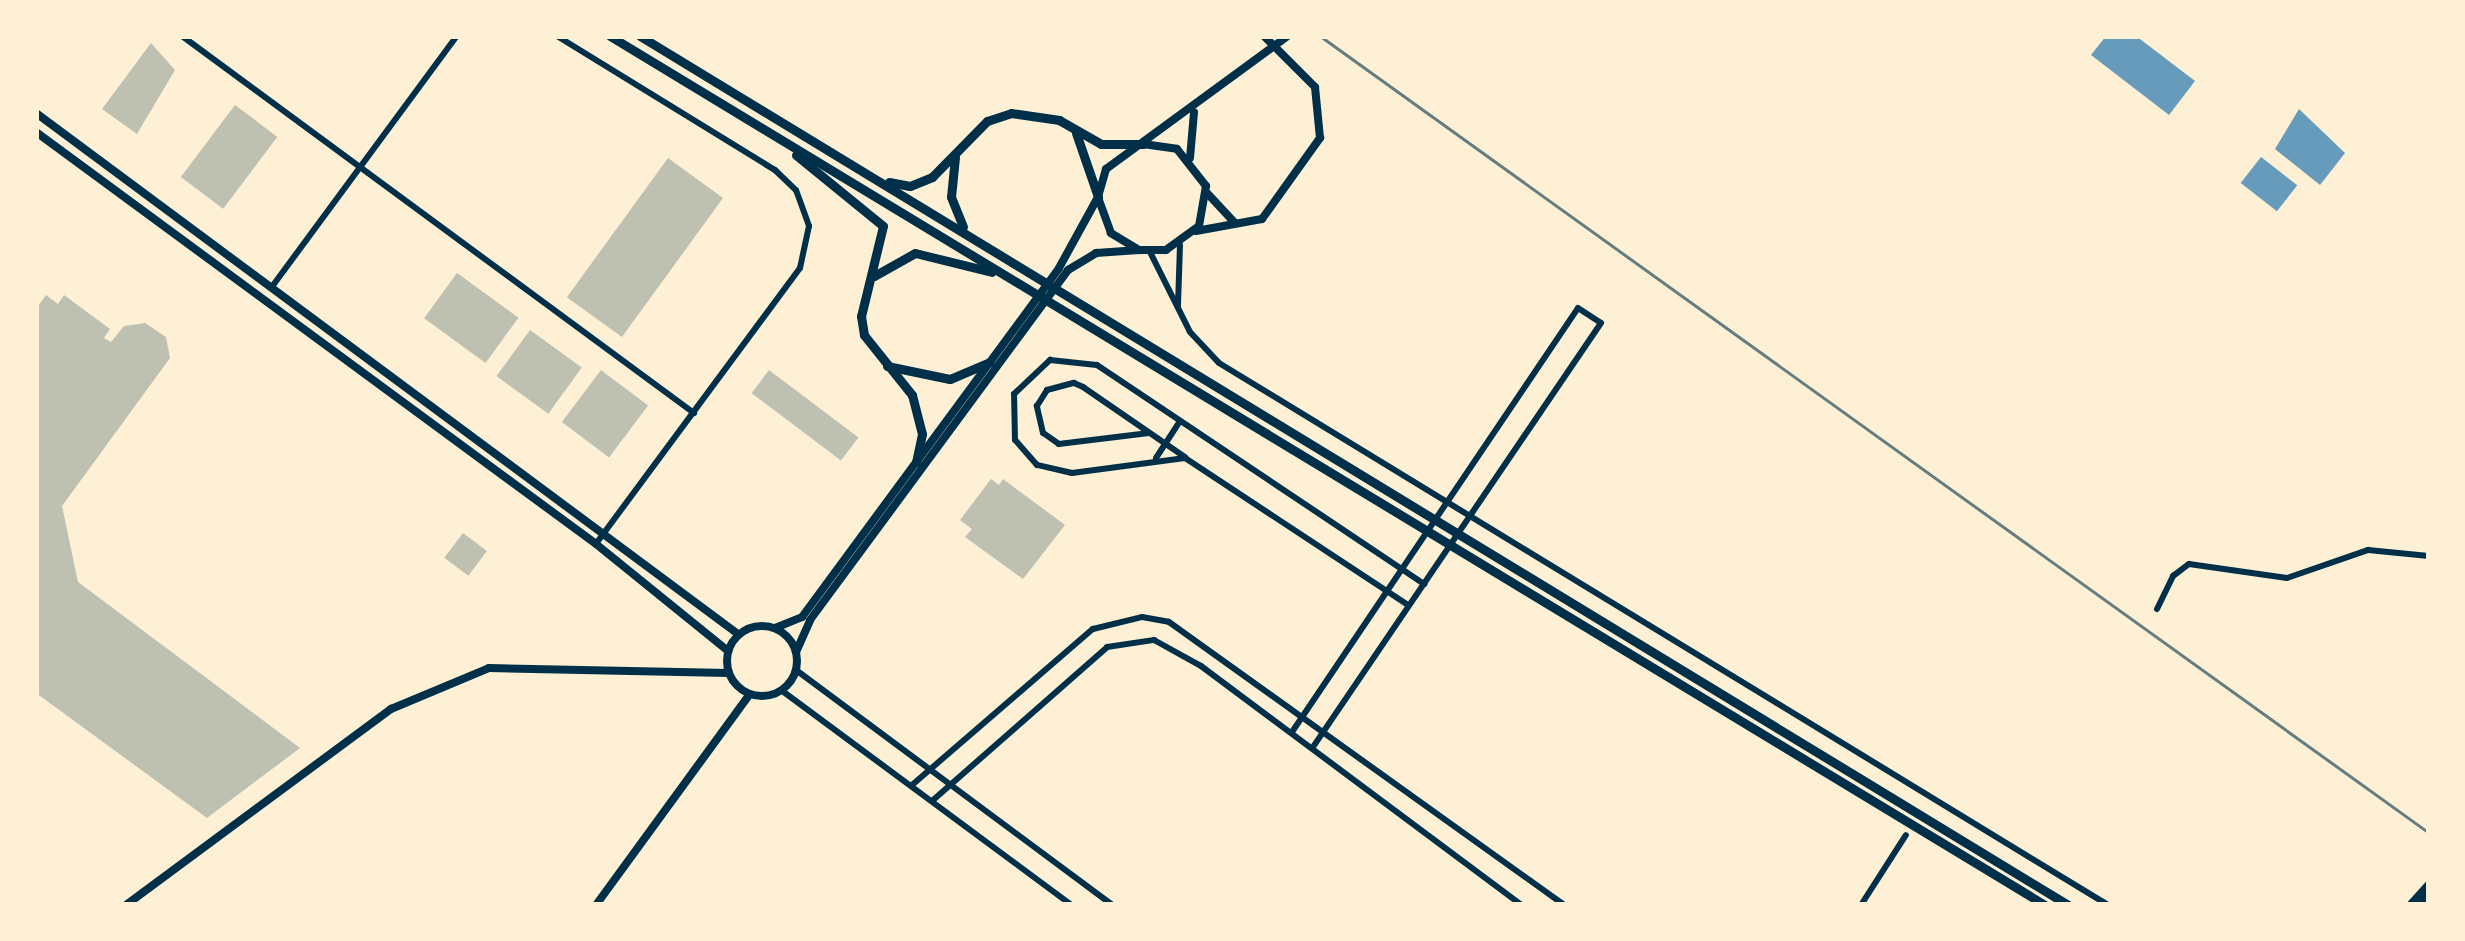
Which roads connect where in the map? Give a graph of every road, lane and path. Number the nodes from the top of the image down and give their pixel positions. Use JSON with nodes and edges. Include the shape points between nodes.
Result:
{"nodes":[{"id":1,"x":182,"y":36,"type":"edge"},
{"id":2,"x":457,"y":36,"type":"edge"},
{"id":3,"x":556,"y":36,"type":"edge"},
{"id":4,"x":610,"y":36,"type":"edge"},
{"id":5,"x":640,"y":36,"type":"edge"},
{"id":6,"x":1264,"y":36,"type":"edge"},
{"id":7,"x":1288,"y":36,"type":"edge"},
{"id":8,"x":1194,"y":112,"type":"junction"},
{"id":9,"x":36,"y":113,"type":"edge"},
{"id":10,"x":36,"y":132,"type":"edge"},
{"id":11,"x":1076,"y":133,"type":"junction"},
{"id":12,"x":772,"y":135,"type":"junction"},
{"id":13,"x":1142,"y":144,"type":"junction"},
{"id":14,"x":960,"y":146,"type":"junction"},
{"id":15,"x":1190,"y":158,"type":"junction"},
{"id":16,"x":360,"y":167,"type":"junction"},
{"id":17,"x":862,"y":171,"type":"junction"},
{"id":18,"x":1207,"y":193,"type":"junction"},
{"id":19,"x":1098,"y":197,"type":"junction"},
{"id":20,"x":1236,"y":224,"type":"junction"},
{"id":21,"x":1196,"y":231,"type":"junction"},
{"id":22,"x":966,"y":232,"type":"junction"},
{"id":23,"x":1180,"y":244,"type":"junction"},
{"id":24,"x":1144,"y":251,"type":"junction"},
{"id":25,"x":1063,"y":269,"type":"junction"},
{"id":26,"x":1005,"y":275,"type":"junction"},
{"id":27,"x":870,"y":280,"type":"junction"},
{"id":28,"x":271,"y":288,"type":"junction"},
{"id":29,"x":1179,"y":309,"type":"junction"},
{"id":30,"x":990,"y":362,"type":"junction"},
{"id":31,"x":884,"y":365,"type":"junction"},
{"id":32,"x":694,"y":413,"type":"junction"},
{"id":33,"x":1180,"y":421,"type":"junction"},
{"id":34,"x":1149,"y":433,"type":"junction"},
{"id":35,"x":1165,"y":444,"type":"junction"},
{"id":36,"x":1155,"y":459,"type":"junction"},
{"id":37,"x":1192,"y":461,"type":"junction"},
{"id":38,"x":916,"y":462,"type":"junction"},
{"id":39,"x":1451,"y":501,"type":"junction"},
{"id":40,"x":1474,"y":515,"type":"junction"},
{"id":41,"x":603,"y":533,"type":"junction"},
{"id":42,"x":596,"y":544,"type":"junction"},
{"id":43,"x":2429,"y":556,"type":"edge"},
{"id":44,"x":1403,"y":570,"type":"junction"},
{"id":45,"x":1424,"y":584,"type":"junction"},
{"id":46,"x":1388,"y":592,"type":"junction"},
{"id":47,"x":1410,"y":606,"type":"junction"},
{"id":48,"x":2157,"y":609,"type":"dead end"},
{"id":49,"x":806,"y":619,"type":"junction"},
{"id":50,"x":775,"y":628,"type":"junction"},
{"id":51,"x":738,"y":634,"type":"junction"},
{"id":52,"x":728,"y":651,"type":"junction"},
{"id":53,"x":796,"y":652,"type":"junction"},
{"id":54,"x":1236,"y":665,"type":"junction"},
{"id":55,"x":796,"y":670,"type":"junction"},
{"id":56,"x":728,"y":673,"type":"junction"},
{"id":57,"x":1223,"y":682,"type":"junction"},
{"id":58,"x":781,"y":690,"type":"junction"},
{"id":59,"x":750,"y":694,"type":"junction"},
{"id":60,"x":1304,"y":714,"type":"junction"},
{"id":61,"x":1325,"y":730,"type":"junction"},
{"id":62,"x":1292,"y":732,"type":"junction"},
{"id":63,"x":1313,"y":747,"type":"junction"},
{"id":64,"x":930,"y":769,"type":"junction"},
{"id":65,"x":950,"y":784,"type":"junction"},
{"id":66,"x":912,"y":785,"type":"junction"},
{"id":67,"x":1928,"y":796,"type":"junction"},
{"id":68,"x":932,"y":801,"type":"junction"},
{"id":69,"x":1922,"y":807,"type":"dead end"},
{"id":70,"x":1906,"y":835,"type":"dead end"},
{"id":71,"x":2429,"y":888,"type":"edge"},
{"id":72,"x":2416,"y":904,"type":"edge"},
{"id":73,"x":126,"y":905,"type":"edge"},
{"id":74,"x":596,"y":905,"type":"edge"},
{"id":75,"x":1072,"y":905,"type":"edge"},
{"id":76,"x":1113,"y":905,"type":"edge"},
{"id":77,"x":1522,"y":905,"type":"edge"},
{"id":78,"x":1565,"y":905,"type":"edge"},
{"id":79,"x":1861,"y":905,"type":"edge"},
{"id":80,"x":2040,"y":905,"type":"edge"},
{"id":81,"x":2070,"y":905,"type":"edge"},
{"id":82,"x":2108,"y":905,"type":"edge"}],
"edges":[{"from":1,"to":16,"type":"street"},
{"from":2,"to":16,"type":"street"},
{"from":3,"to":32,"type":"street","via":[[775,170],[803,203],[809,241],[800,268]]},
{"from":4,"to":12,"type":"highway"},
{"from":5,"to":17,"type":"highway"},
{"from":6,"to":20,"type":"street","via":[[1315,87],[1322,129],[1271,210]]},
{"from":7,"to":8,"type":"street"},
{"from":8,"to":13,"type":"street"},
{"from":8,"to":15,"type":"street"},
{"from":9,"to":28,"type":"street"},
{"from":10,"to":42,"type":"street"},
{"from":11,"to":13,"type":"highway","via":[[1101,144]]},
{"from":11,"to":14,"type":"highway","via":[[1038,113],[1011,112]]},
{"from":11,"to":19,"type":"highway"},
{"from":12,"to":26,"type":"highway"},
{"from":12,"to":27,"type":"highway","via":[[875,215],[884,238]]},
{"from":13,"to":15,"type":"street"},
{"from":13,"to":19,"type":"street","via":[[1112,162]]},
{"from":14,"to":17,"type":"highway","via":[[943,170],[910,186]]},
{"from":14,"to":22,"type":"highway","via":[[951,197]]},
{"from":15,"to":18,"type":"street"},
{"from":16,"to":28,"type":"street"},
{"from":16,"to":32,"type":"street"},
{"from":17,"to":22,"type":"highway"},
{"from":18,"to":20,"type":"street"},
{"from":18,"to":21,"type":"street"},
{"from":19,"to":24,"type":"street","via":[[1111,233]]},
{"from":19,"to":25,"type":"street"},
{"from":20,"to":21,"type":"street"},
{"from":21,"to":23,"type":"street"},
{"from":22,"to":81,"type":"highway"},
{"from":23,"to":24,"type":"street"},
{"from":23,"to":29,"type":"street"},
{"from":24,"to":25,"type":"street","via":[[1096,253]]},
{"from":24,"to":29,"type":"street"},
{"from":25,"to":30,"type":"street"},
{"from":25,"to":49,"type":"street"},
{"from":26,"to":27,"type":"highway","via":[[915,254]]},
{"from":26,"to":80,"type":"highway"},
{"from":27,"to":31,"type":"highway","via":[[861,316]]},
{"from":28,"to":41,"type":"street"},
{"from":29,"to":39,"type":"street","via":[[1219,363]]},
{"from":30,"to":31,"type":"highway","via":[[950,380]]},
{"from":30,"to":38,"type":"street"},
{"from":31,"to":38,"type":"highway","via":[[912,395],[922,434]]},
{"from":32,"to":41,"type":"street"},
{"from":33,"to":35,"type":"street"},
{"from":33,"to":36,"type":"street","via":[[1082,359],[1035,368],[1014,394],[1015,440],[1037,465],[1072,473]]},
{"from":33,"to":44,"type":"street"},
{"from":34,"to":34,"type":"street","via":[[1074,383],[1055,385],[1037,406],[1043,433],[1059,444]]},
{"from":34,"to":35,"type":"street"},
{"from":35,"to":36,"type":"street"},
{"from":35,"to":37,"type":"street"},
{"from":36,"to":37,"type":"street"},
{"from":37,"to":46,"type":"street"},
{"from":38,"to":49,"type":"street"},
{"from":39,"to":40,"type":"street"},
{"from":39,"to":40,"type":"street","via":[[1578,308],[1601,322]]},
{"from":39,"to":44,"type":"street"},
{"from":40,"to":45,"type":"street"},
{"from":40,"to":67,"type":"street"},
{"from":41,"to":42,"type":"street"},
{"from":41,"to":51,"type":"street"},
{"from":42,"to":52,"type":"street"},
{"from":43,"to":48,"type":"street","via":[[2368,550],[2287,578],[2188,564]]},
{"from":44,"to":45,"type":"street"},
{"from":44,"to":46,"type":"street"},
{"from":45,"to":47,"type":"street"},
{"from":46,"to":47,"type":"street"},
{"from":46,"to":60,"type":"street"},
{"from":47,"to":61,"type":"street"},
{"from":49,"to":50,"type":"street"},
{"from":49,"to":53,"type":"street"},
{"from":50,"to":51,"type":"street"},
{"from":50,"to":53,"type":"street"},
{"from":51,"to":52,"type":"street"},
{"from":52,"to":56,"type":"street"},
{"from":53,"to":55,"type":"street"},
{"from":54,"to":57,"type":"street"},
{"from":54,"to":60,"type":"street"},
{"from":54,"to":64,"type":"street","via":[[1169,622],[1114,621],[1079,640]]},
{"from":55,"to":58,"type":"street"},
{"from":55,"to":64,"type":"street"},
{"from":56,"to":59,"type":"street"},
{"from":56,"to":73,"type":"street","via":[[488,668],[391,709]]},
{"from":57,"to":62,"type":"street"},
{"from":57,"to":65,"type":"street","via":[[1154,640],[1107,646]]},
{"from":58,"to":59,"type":"street"},
{"from":58,"to":66,"type":"street"},
{"from":59,"to":74,"type":"street"},
{"from":60,"to":61,"type":"street"},
{"from":60,"to":62,"type":"street"},
{"from":61,"to":63,"type":"street"},
{"from":61,"to":78,"type":"street"},
{"from":62,"to":63,"type":"street"},
{"from":63,"to":77,"type":"street"},
{"from":64,"to":65,"type":"street"},
{"from":64,"to":66,"type":"street"},
{"from":65,"to":68,"type":"street"},
{"from":65,"to":76,"type":"street"},
{"from":66,"to":68,"type":"street"},
{"from":67,"to":69,"type":"street"},
{"from":67,"to":82,"type":"street"},
{"from":68,"to":75,"type":"street"},
{"from":70,"to":79,"type":"street"},
{"from":71,"to":72,"type":"highway"}]}
